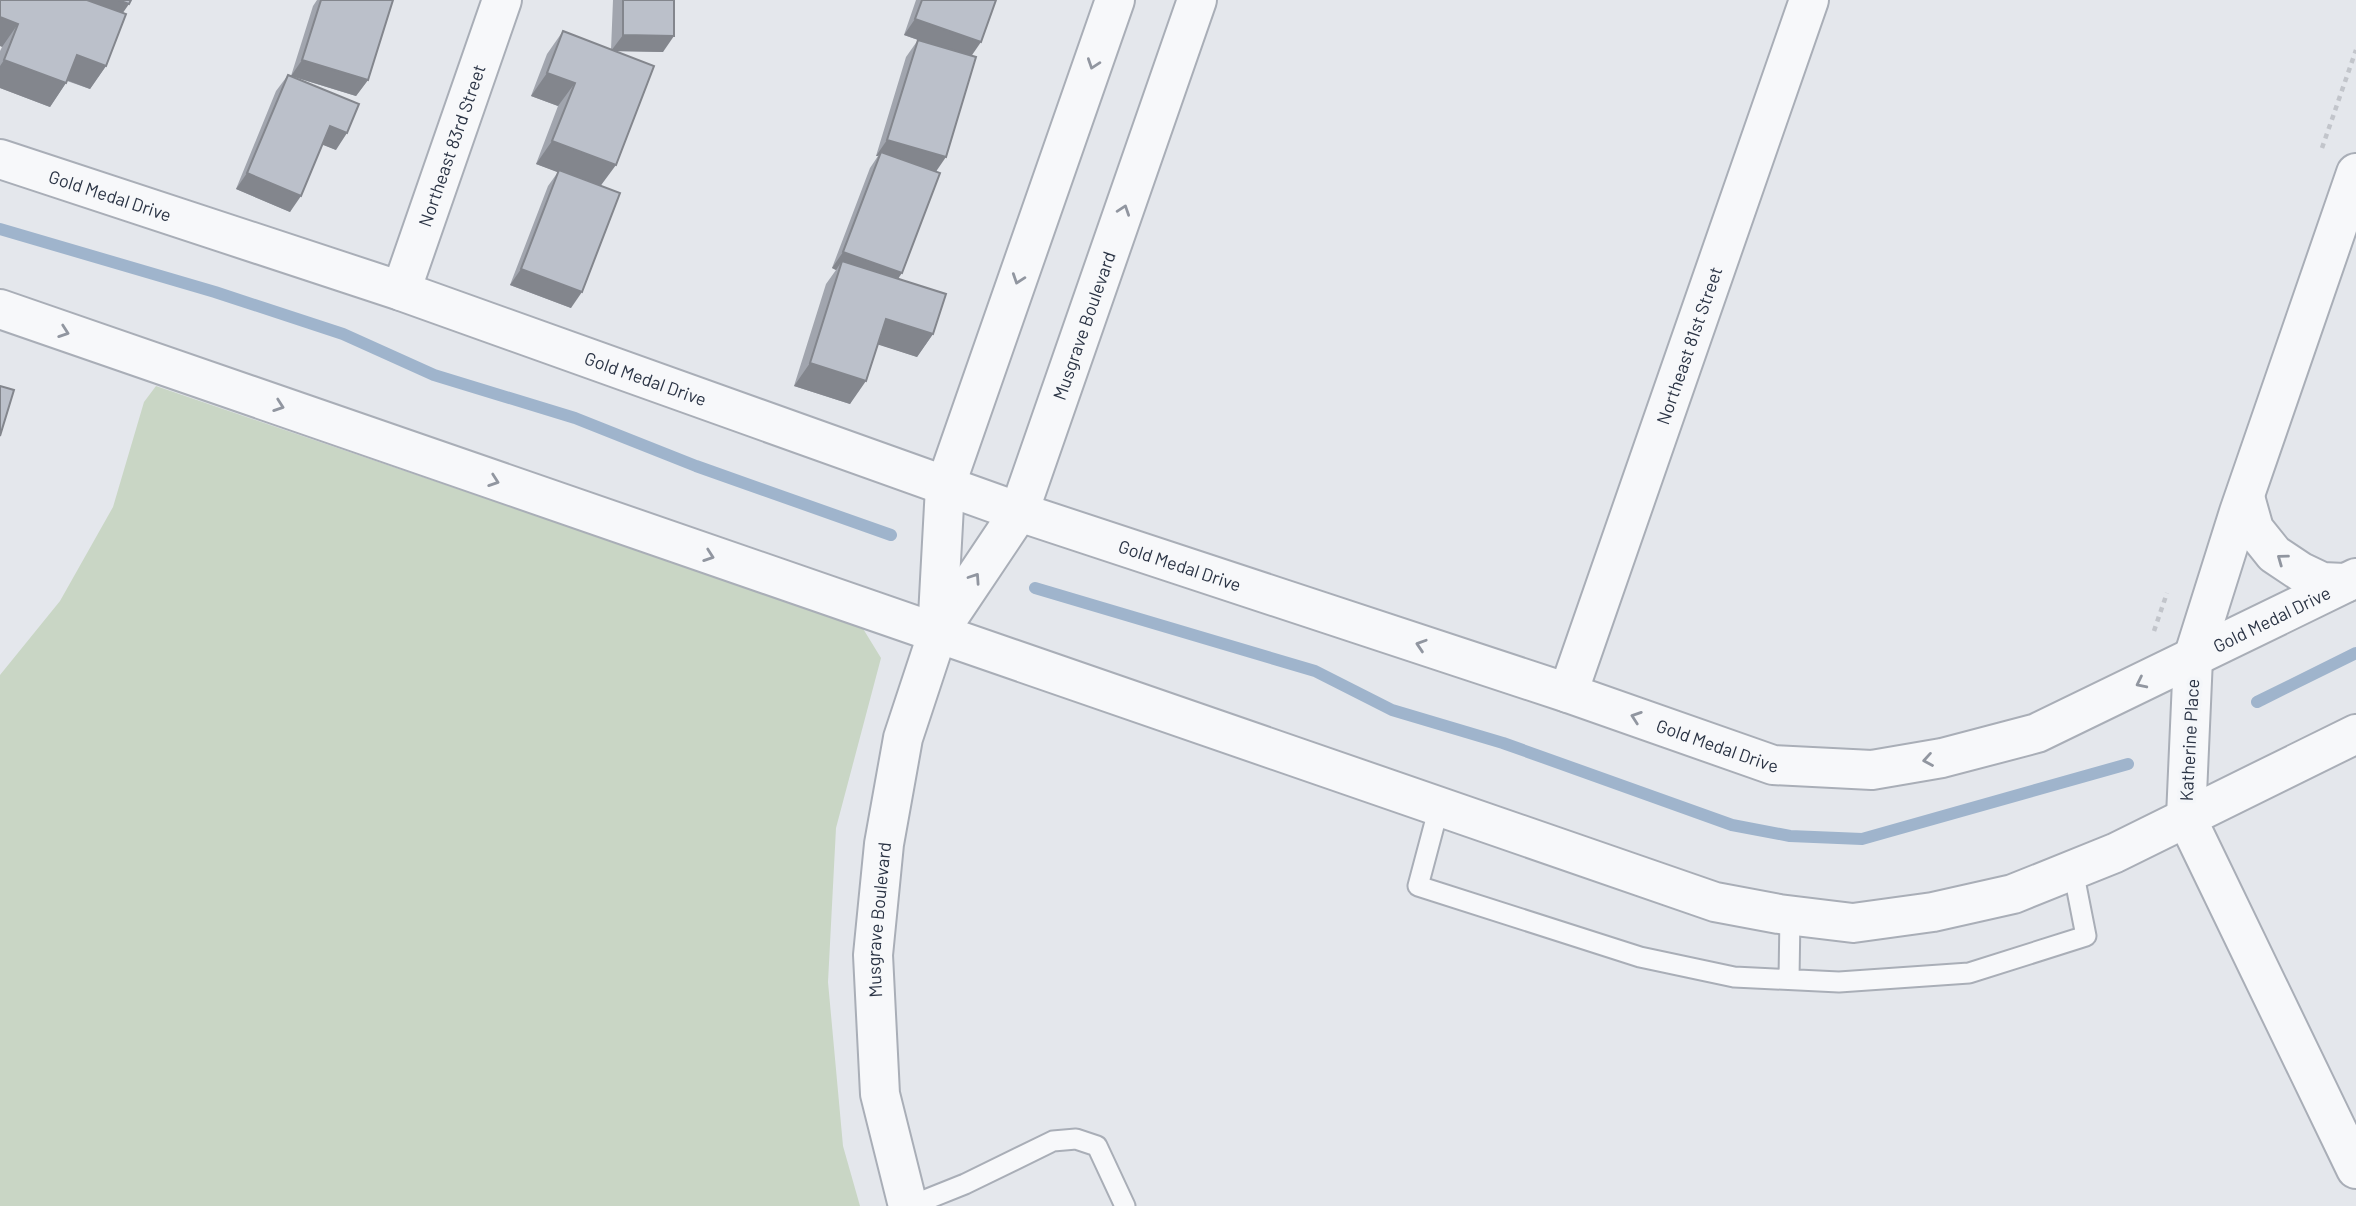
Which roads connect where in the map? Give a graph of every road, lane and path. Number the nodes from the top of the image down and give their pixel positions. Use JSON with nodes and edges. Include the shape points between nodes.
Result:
{"nodes":[{"id":1,"x":502,"y":0,"type":"edge"},
{"id":2,"x":1115,"y":0,"type":"edge"},
{"id":3,"x":1197,"y":0,"type":"edge"},
{"id":4,"x":1809,"y":0,"type":"edge"},
{"id":5,"x":2356,"y":50,"type":"edge"},
{"id":6,"x":2322,"y":149,"type":"dead end"},
{"id":7,"x":0,"y":159,"type":"edge"},
{"id":8,"x":2356,"y":173,"type":"edge"},
{"id":9,"x":401,"y":291,"type":"junction"},
{"id":10,"x":0,"y":309,"type":"edge"},
{"id":11,"x":945,"y":487,"type":"junction"},
{"id":12,"x":2245,"y":497,"type":"junction"},
{"id":13,"x":1019,"y":512,"type":"junction"},
{"id":14,"x":2350,"y":580,"type":"edge"},
{"id":15,"x":2171,"y":583,"type":"dead end"},
{"id":16,"x":2153,"y":633,"type":"dead end"},
{"id":17,"x":937,"y":635,"type":"junction"},
{"id":18,"x":2193,"y":658,"type":"junction"},
{"id":19,"x":1568,"y":694,"type":"junction"},
{"id":20,"x":2356,"y":734,"type":"edge"},
{"id":21,"x":1439,"y":807,"type":"junction"},
{"id":22,"x":2186,"y":817,"type":"junction"},
{"id":23,"x":2073,"y":870,"type":"junction"},
{"id":24,"x":1790,"y":916,"type":"junction"},
{"id":25,"x":1789,"y":979,"type":"junction"},
{"id":26,"x":2356,"y":1170,"type":"edge"},
{"id":27,"x":909,"y":1206,"type":"edge"},
{"id":28,"x":1125,"y":1206,"type":"edge"}],
"edges":[{"from":1,"to":9,"type":"street","name":"Northeast 83rd Street"},
{"from":2,"to":11,"type":"street","name":"Musgrave Boulevard","one_way":true},
{"from":13,"to":3,"type":"street","name":"Musgrave Boulevard","one_way":true},
{"from":4,"to":19,"type":"street","name":"Northeast 81st Street"},
{"from":5,"to":6,"type":"path"},
{"from":7,"to":9,"type":"street","name":"Gold Medal Drive"},
{"from":8,"to":12,"type":"street","name":"Katherine Place"},
{"from":9,"to":11,"type":"street","name":"Gold Medal Drive"},
{"from":10,"to":17,"type":"street","one_way":true},
{"from":11,"to":13,"type":"street","name":"Gold Medal Drive"},
{"from":11,"to":17,"type":"street","name":"Musgrave Boulevard"},
{"from":14,"to":12,"type":"street","one_way":true,"via":[[2322,582],[2274,554],[2254,529]]},
{"from":12,"to":18,"type":"street","name":"Katherine Place"},
{"from":17,"to":13,"type":"street","name":"Musgrave Boulevard","one_way":true},
{"from":19,"to":13,"type":"street","name":"Gold Medal Drive","one_way":true},
{"from":14,"to":18,"type":"street","name":"Gold Medal Drive"},
{"from":15,"to":16,"type":"path"},
{"from":17,"to":21,"type":"street"},
{"from":17,"to":27,"type":"street","name":"Musgrave Boulevard","via":[[904,738],[884,844],[873,955],[880,1094]]},
{"from":18,"to":19,"type":"street","name":"Gold Medal Drive","one_way":true,"via":[[2037,733],[1872,771],[1773,765]]},
{"from":18,"to":22,"type":"street","name":"Katherine Place"},
{"from":20,"to":22,"type":"street"},
{"from":21,"to":24,"type":"street","via":[[1715,902]]},
{"from":21,"to":25,"type":"lane","via":[[1418,886],[1640,957],[1734,977]]},
{"from":22,"to":23,"type":"street"},
{"from":22,"to":26,"type":"street","name":"Katherine Place"},
{"from":23,"to":24,"type":"street","via":[[2013,894],[1933,912],[1853,923]]},
{"from":23,"to":25,"type":"lane","via":[[2086,936],[1969,973],[1839,982]]},
{"from":24,"to":25,"type":"lane"},
{"from":27,"to":28,"type":"lane","via":[[1053,1142],[1076,1139],[1097,1146]]}]}
